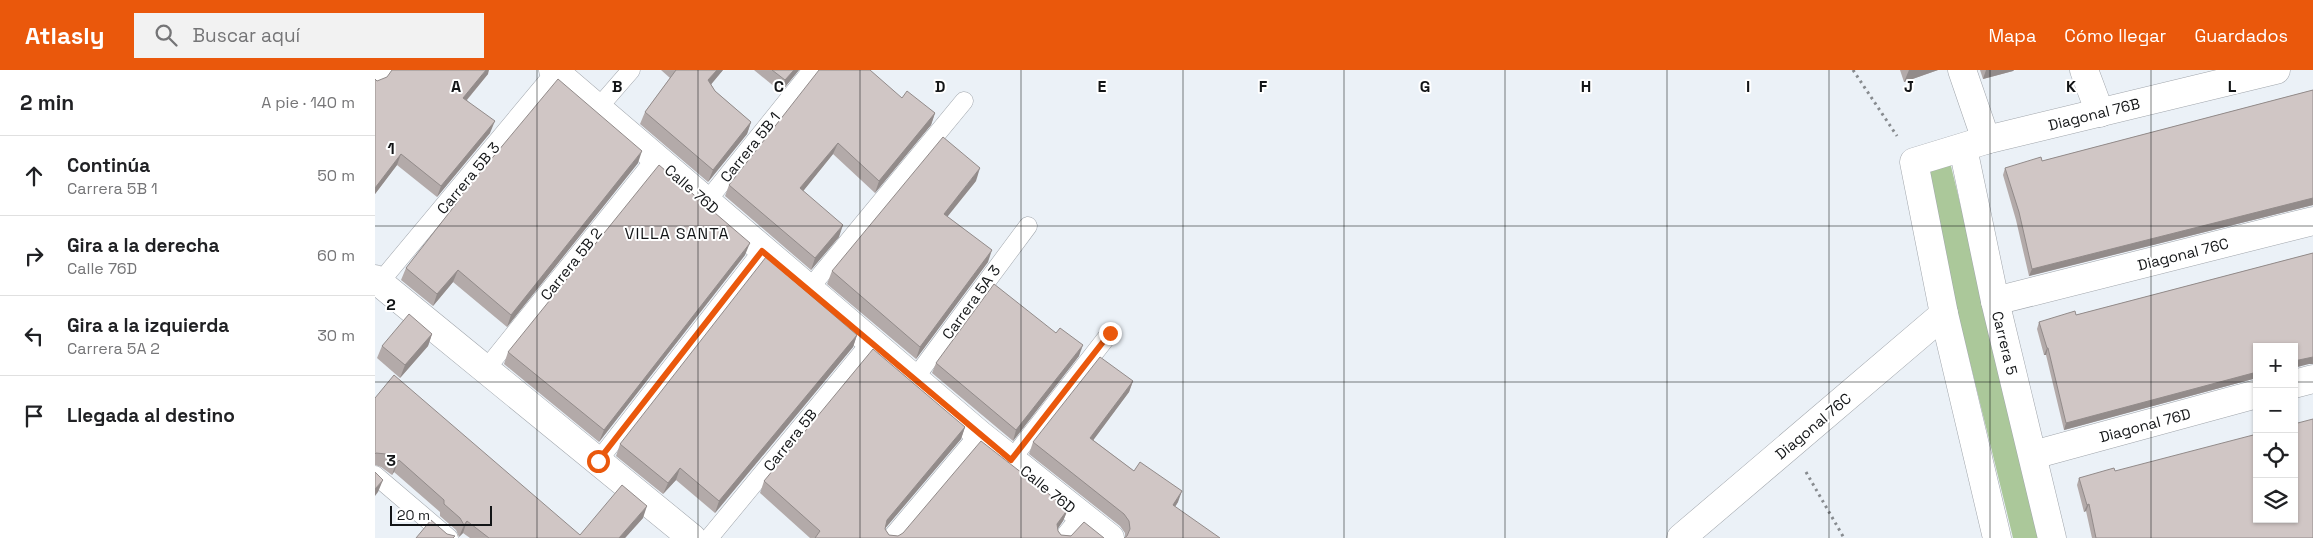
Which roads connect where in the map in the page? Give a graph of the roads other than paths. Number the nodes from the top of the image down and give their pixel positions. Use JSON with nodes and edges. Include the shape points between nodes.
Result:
{"nodes":[{"id":1,"x":384,"y":70,"type":"edge"},
{"id":2,"x":631,"y":70,"type":"edge"},
{"id":3,"x":812,"y":70,"type":"edge"},
{"id":4,"x":1962,"y":70,"type":"edge"},
{"id":5,"x":2084,"y":70,"type":"edge"},
{"id":6,"x":554,"y":71,"type":"edge"},
{"id":7,"x":2262,"y":72,"type":"edge"},
{"id":8,"x":375,"y":82,"type":"edge"},
{"id":9,"x":964,"y":101,"type":"dead end"},
{"id":10,"x":598,"y":108,"type":"junction"},
{"id":11,"x":2100,"y":113,"type":"junction"},
{"id":12,"x":1974,"y":144,"type":"junction"},
{"id":13,"x":656,"y":158,"type":"junction"},
{"id":14,"x":707,"y":201,"type":"junction"},
{"id":15,"x":2313,"y":221,"type":"edge"},
{"id":16,"x":1027,"y":226,"type":"dead end"},
{"id":17,"x":762,"y":251,"type":"junction"},
{"id":18,"x":377,"y":283,"type":"edge"},
{"id":19,"x":809,"y":289,"type":"junction"},
{"id":20,"x":1995,"y":300,"type":"junction"},
{"id":21,"x":1944,"y":314,"type":"junction"},
{"id":22,"x":1110,"y":333,"type":"dead end"},
{"id":23,"x":871,"y":342,"type":"junction"},
{"id":24,"x":486,"y":369,"type":"junction"},
{"id":25,"x":915,"y":378,"type":"junction"},
{"id":26,"x":2313,"y":379,"type":"edge"},
{"id":27,"x":2298,"y":383,"type":"edge"},
{"id":28,"x":2253,"y":395,"type":"edge"},
{"id":29,"x":979,"y":434,"type":"junction"},
{"id":30,"x":2033,"y":455,"type":"junction"},
{"id":31,"x":1011,"y":460,"type":"junction"},
{"id":32,"x":598,"y":461,"type":"junction"},
{"id":33,"x":375,"y":474,"type":"edge"},
{"id":34,"x":1081,"y":516,"type":"junction"},
{"id":35,"x":449,"y":538,"type":"edge"},
{"id":36,"x":692,"y":538,"type":"edge"},
{"id":37,"x":709,"y":538,"type":"edge"},
{"id":38,"x":891,"y":538,"type":"edge"},
{"id":39,"x":1063,"y":538,"type":"edge"},
{"id":40,"x":1110,"y":538,"type":"edge"},
{"id":41,"x":1681,"y":538,"type":"edge"},
{"id":42,"x":1997,"y":538,"type":"edge"},
{"id":43,"x":2053,"y":538,"type":"edge"}],
"edges":[{"from":1,"to":8,"type":"lane"},
{"from":2,"to":10,"type":"lane"},
{"from":3,"to":14,"type":"lane","name":"Carrera 5B 1"},
{"from":4,"to":12,"type":"street","name":"Carrera 5"},
{"from":5,"to":11,"type":"street"},
{"from":6,"to":10,"type":"street","name":"Calle 76D"},
{"from":6,"to":18,"type":"lane","name":"Carrera 5B 3"},
{"from":7,"to":11,"type":"street","name":"Diagonal 76B"},
{"from":9,"to":19,"type":"lane"},
{"from":10,"to":13,"type":"street","name":"Calle 76D"},
{"from":11,"to":12,"type":"street","name":"Diagonal 76B"},
{"from":12,"to":20,"type":"street","name":"Carrera 5"},
{"from":12,"to":21,"type":"street","name":"Diagonal 76B","via":[[1914,162]]},
{"from":13,"to":14,"type":"street","name":"Calle 76D"},
{"from":13,"to":24,"type":"lane","name":"Carrera 5B 2"},
{"from":14,"to":17,"type":"street","name":"Calle 76D"},
{"from":15,"to":20,"type":"street","name":"Diagonal 76C"},
{"from":16,"to":25,"type":"lane","name":"Carrera 5A 3"},
{"from":17,"to":19,"type":"street","name":"Calle 76D"},
{"from":17,"to":32,"type":"lane"},
{"from":18,"to":24,"type":"street"},
{"from":19,"to":23,"type":"street","name":"Calle 76D"},
{"from":20,"to":30,"type":"street","name":"Carrera 5"},
{"from":21,"to":41,"type":"street","name":"Diagonal 76C"},
{"from":21,"to":42,"type":"street"},
{"from":22,"to":31,"type":"lane"},
{"from":23,"to":25,"type":"street","name":"Calle 76D"},
{"from":23,"to":37,"type":"lane","name":"Carrera 5B"},
{"from":24,"to":32,"type":"street"},
{"from":25,"to":29,"type":"street","name":"Calle 76D"},
{"from":26,"to":27,"type":"street"},
{"from":28,"to":30,"type":"street","name":"Diagonal 76D"},
{"from":29,"to":31,"type":"street","name":"Calle 76D"},
{"from":29,"to":38,"type":"lane"},
{"from":30,"to":43,"type":"street","name":"Carrera 5"},
{"from":31,"to":34,"type":"street","name":"Calle 76D"},
{"from":32,"to":36,"type":"street"},
{"from":33,"to":35,"type":"lane"},
{"from":34,"to":39,"type":"lane"},
{"from":34,"to":40,"type":"street","name":"Calle 76D"}]}
